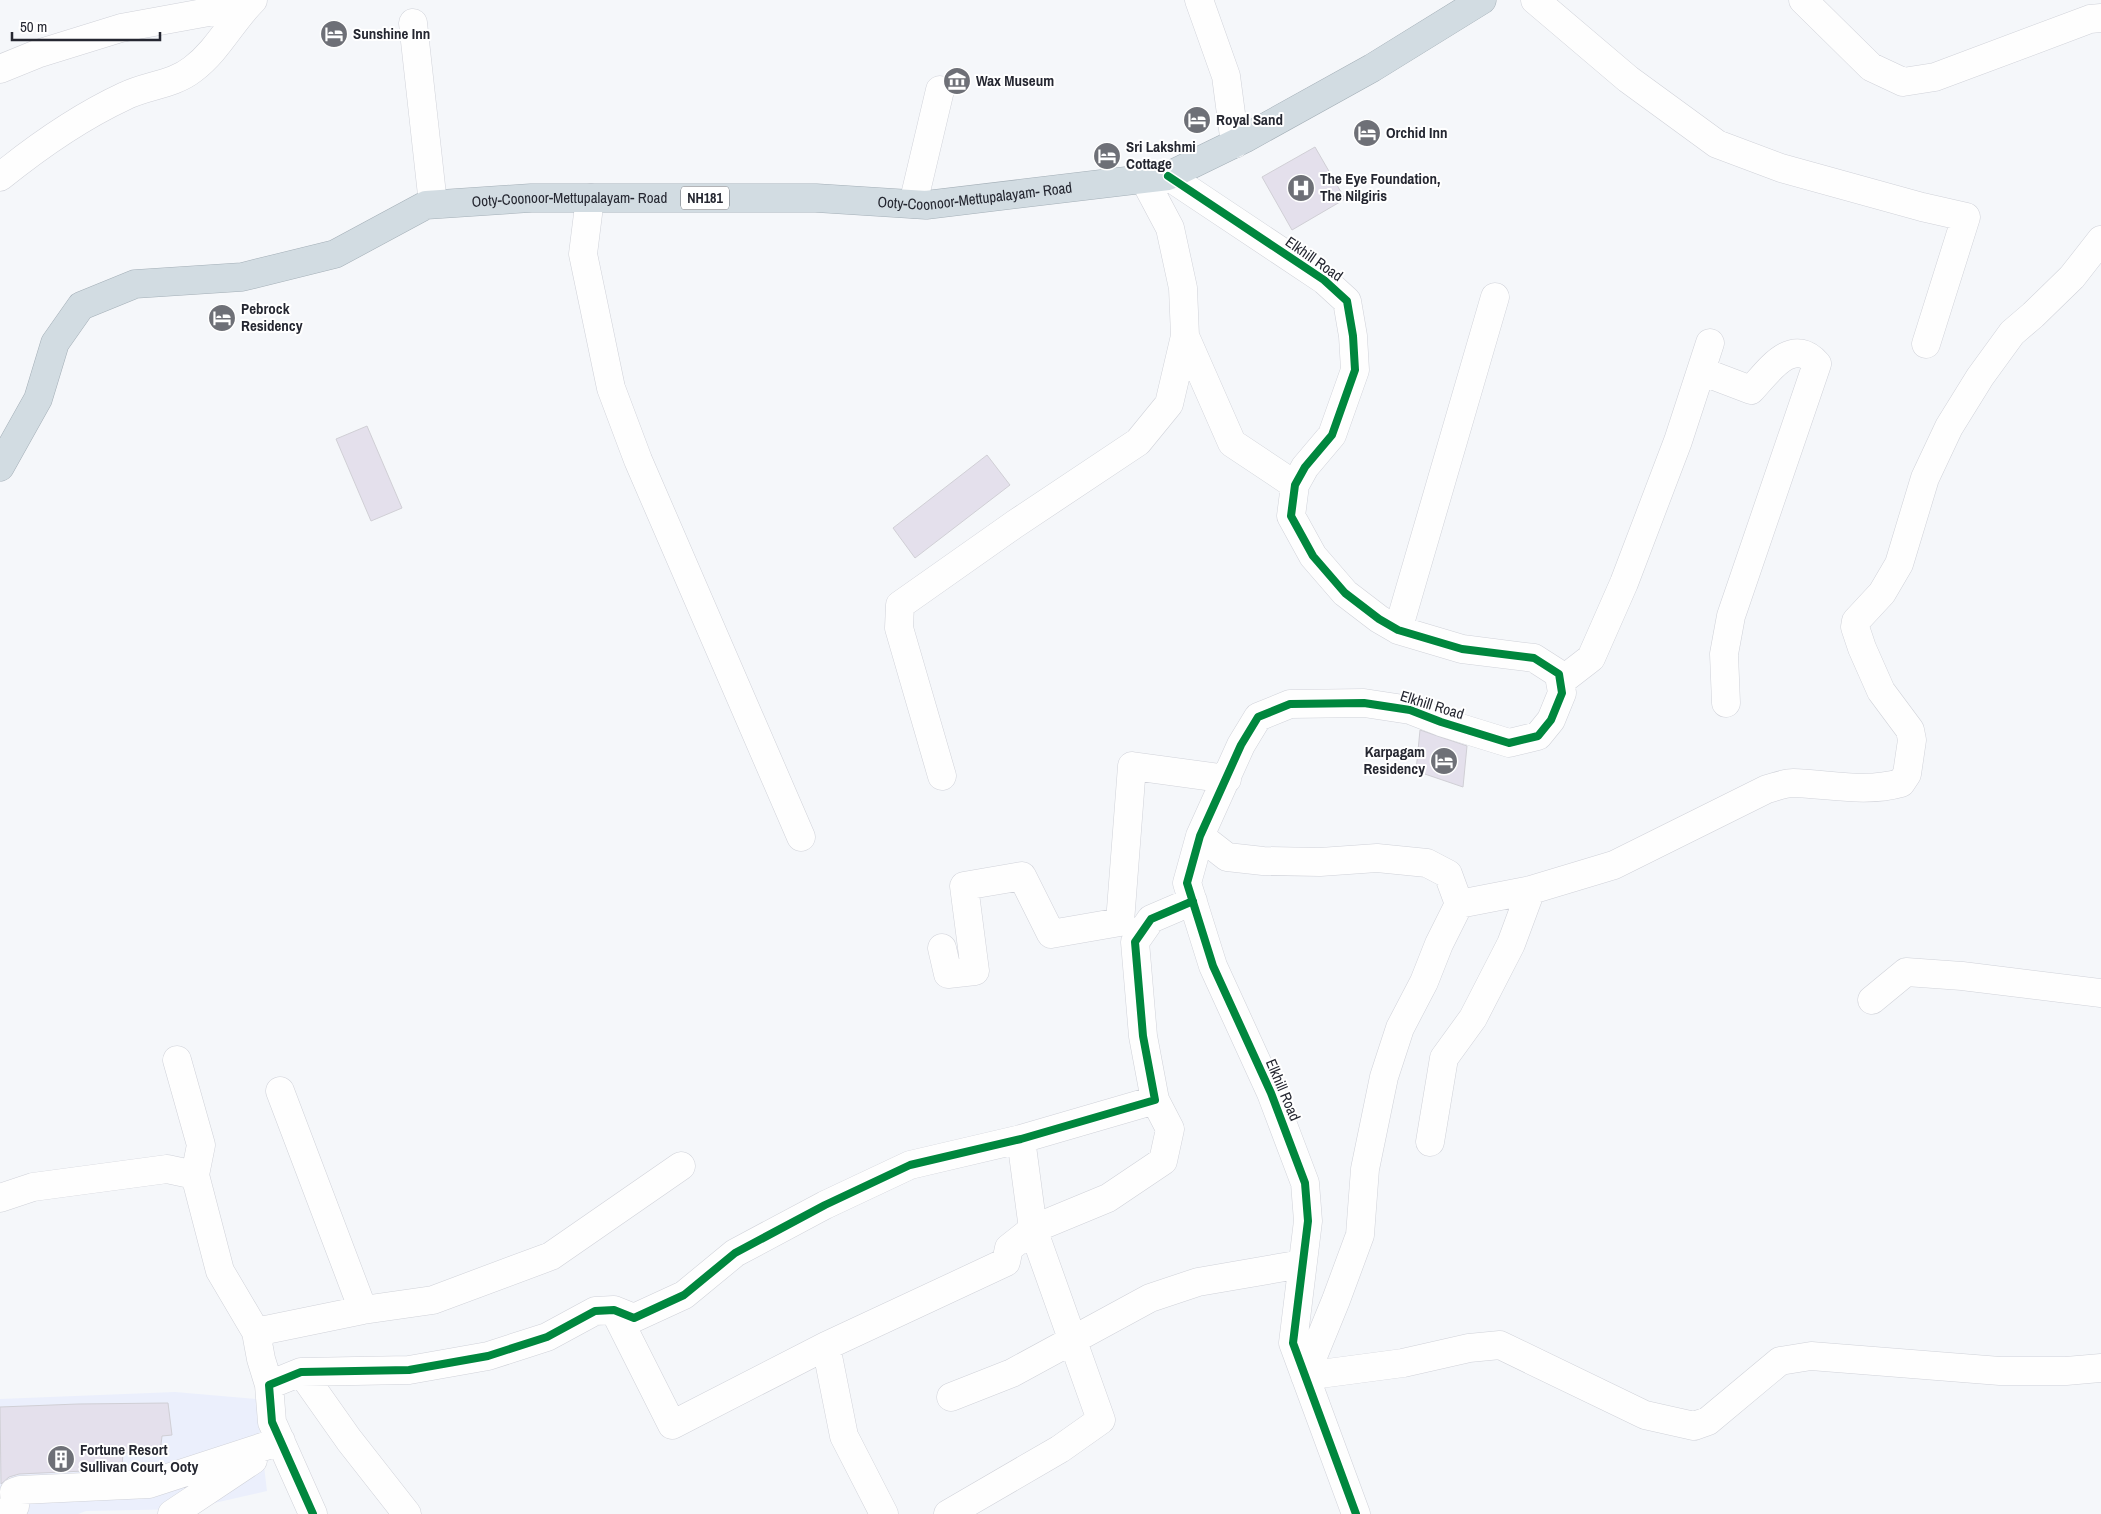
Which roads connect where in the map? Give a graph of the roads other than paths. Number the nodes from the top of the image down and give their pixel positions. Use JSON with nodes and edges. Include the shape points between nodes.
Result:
{"nodes":[{"id":1,"x":1199,"y":0,"type":"edge"},
{"id":2,"x":1482,"y":0,"type":"edge"},
{"id":3,"x":1535,"y":0,"type":"edge"},
{"id":4,"x":1803,"y":0,"type":"edge"},
{"id":5,"x":250,"y":3,"type":"edge"},
{"id":6,"x":2092,"y":12,"type":"edge"},
{"id":7,"x":413,"y":23,"type":"dead end"},
{"id":8,"x":0,"y":69,"type":"edge"},
{"id":9,"x":940,"y":90,"type":"dead end"},
{"id":10,"x":1235,"y":144,"type":"junction"},
{"id":11,"x":0,"y":177,"type":"edge"},
{"id":12,"x":1156,"y":178,"type":"junction"},
{"id":13,"x":590,"y":198,"type":"junction"},
{"id":14,"x":433,"y":204,"type":"junction"},
{"id":15,"x":913,"y":204,"type":"junction"},
{"id":16,"x":2101,"y":240,"type":"edge"},
{"id":17,"x":1495,"y":297,"type":"dead end"},
{"id":18,"x":1185,"y":336,"type":"junction"},
{"id":19,"x":1710,"y":343,"type":"dead end"},
{"id":20,"x":1926,"y":344,"type":"dead end"},
{"id":21,"x":1701,"y":371,"type":"junction"},
{"id":22,"x":0,"y":467,"type":"edge"},
{"id":23,"x":1295,"y":485,"type":"junction"},
{"id":24,"x":1398,"y":630,"type":"junction"},
{"id":25,"x":1560,"y":682,"type":"junction"},
{"id":26,"x":1726,"y":703,"type":"dead end"},
{"id":27,"x":942,"y":776,"type":"dead end"},
{"id":28,"x":1227,"y":779,"type":"junction"},
{"id":29,"x":1200,"y":836,"type":"junction"},
{"id":30,"x":800,"y":837,"type":"dead end"},
{"id":31,"x":1531,"y":890,"type":"junction"},
{"id":32,"x":1193,"y":901,"type":"junction"},
{"id":33,"x":1459,"y":904,"type":"junction"},
{"id":34,"x":942,"y":948,"type":"dead end"},
{"id":35,"x":2101,"y":993,"type":"edge"},
{"id":36,"x":1872,"y":1000,"type":"dead end"},
{"id":37,"x":177,"y":1060,"type":"dead end"},
{"id":38,"x":280,"y":1091,"type":"dead end"},
{"id":39,"x":1155,"y":1100,"type":"junction"},
{"id":40,"x":1021,"y":1139,"type":"junction"},
{"id":41,"x":1430,"y":1142,"type":"dead end"},
{"id":42,"x":681,"y":1166,"type":"dead end"},
{"id":43,"x":195,"y":1175,"type":"junction"},
{"id":44,"x":0,"y":1198,"type":"edge"},
{"id":45,"x":1033,"y":1229,"type":"junction"},
{"id":46,"x":1302,"y":1264,"type":"junction"},
{"id":47,"x":363,"y":1310,"type":"junction"},
{"id":48,"x":614,"y":1310,"type":"junction"},
{"id":49,"x":256,"y":1332,"type":"junction"},
{"id":50,"x":1072,"y":1340,"type":"junction"},
{"id":51,"x":826,"y":1346,"type":"junction"},
{"id":52,"x":2101,"y":1368,"type":"edge"},
{"id":53,"x":301,"y":1372,"type":"junction"},
{"id":54,"x":1305,"y":1376,"type":"junction"},
{"id":55,"x":269,"y":1385,"type":"junction"},
{"id":56,"x":951,"y":1398,"type":"dead end"},
{"id":57,"x":281,"y":1441,"type":"junction"},
{"id":58,"x":5,"y":1498,"type":"edge"},
{"id":59,"x":172,"y":1514,"type":"edge"},
{"id":60,"x":313,"y":1514,"type":"edge"},
{"id":61,"x":407,"y":1514,"type":"edge"},
{"id":62,"x":884,"y":1514,"type":"edge"},
{"id":63,"x":948,"y":1514,"type":"edge"},
{"id":64,"x":1356,"y":1514,"type":"edge"}],
"edges":[{"from":1,"to":10,"type":"street","via":[[1226,76]]},
{"from":2,"to":10,"type":"highway","name":"Ooty-Coonoor-Mettupalayam- Road","number":"NH181","via":[[1372,68]]},
{"from":3,"to":20,"type":"street","via":[[1628,79],[1717,144],[1781,168],[1966,217]]},
{"from":4,"to":6,"type":"street","via":[[1871,67],[1903,82],[1935,77],[2090,19]]},
{"from":5,"to":8,"type":"street","via":[[121,28]]},
{"from":5,"to":11,"type":"street","via":[[213,52],[192,70],[168,83],[127,94],[96,111]]},
{"from":7,"to":14,"type":"street"},
{"from":9,"to":15,"type":"street"},
{"from":10,"to":12,"type":"highway","name":"Ooty-Coonoor-Mettupalayam- Road","number":"NH181"},
{"from":12,"to":15,"type":"highway","name":"Ooty-Coonoor-Mettupalayam- Road","number":"NH181"},
{"from":12,"to":18,"type":"street","via":[[1183,288]]},
{"from":12,"to":23,"type":"street","name":"Elkhill Road","via":[[1324,280],[1347,302],[1355,370],[1332,435],[1305,467]]},
{"from":13,"to":14,"type":"highway","name":"Ooty-Coonoor-Mettupalayam- Road","number":"NH181"},
{"from":13,"to":15,"type":"highway","name":"Ooty-Coonoor-Mettupalayam- Road","number":"NH181","via":[[816,198]]},
{"from":13,"to":30,"type":"street","via":[[583,254],[611,388],[638,460]]},
{"from":14,"to":22,"type":"highway","name":"Ooty-Coonoor-Mettupalayam- Road","number":"NH181","via":[[335,254],[242,277],[135,284],[81,306],[55,343],[38,399]]},
{"from":16,"to":31,"type":"street","via":[[2072,277],[2012,333],[1980,377],[1949,427],[1925,478],[1899,564],[1882,593],[1856,621],[1854,627],[1881,691],[1910,730],[1912,740],[1907,774],[1901,783],[1885,787],[1791,783],[1767,789],[1614,865]]},
{"from":17,"to":24,"type":"street"},
{"from":18,"to":23,"type":"street","via":[[1232,442]]},
{"from":18,"to":27,"type":"street","via":[[1169,404],[1138,442],[900,605],[899,628]]},
{"from":19,"to":21,"type":"street"},
{"from":21,"to":25,"type":"street","via":[[1672,459],[1624,584],[1591,658]]},
{"from":21,"to":26,"type":"street","via":[[1751,390],[1789,353],[1810,356],[1817,364],[1731,616],[1724,654]]},
{"from":23,"to":24,"type":"street","name":"Elkhill Road","via":[[1291,516],[1313,556],[1345,593]]},
{"from":24,"to":25,"type":"street","name":"Elkhill Road","via":[[1462,649],[1534,658],[1559,674]]},
{"from":25,"to":28,"type":"street","name":"Elkhill Road","via":[[1562,693],[1551,720],[1538,736],[1509,743],[1410,710],[1364,703],[1290,704],[1258,717]]},
{"from":28,"to":29,"type":"street","name":"Elkhill Road"},
{"from":28,"to":34,"type":"street","via":[[1132,766],[1120,922],[1051,934],[1022,876],[964,886],[975,971],[948,974]]},
{"from":29,"to":32,"type":"street","name":"Elkhill Road","via":[[1187,883]]},
{"from":29,"to":33,"type":"street","via":[[1227,857],[1320,862],[1377,858],[1427,863],[1448,874]]},
{"from":31,"to":33,"type":"street"},
{"from":31,"to":41,"type":"street","via":[[1511,944],[1473,1018],[1444,1058]]},
{"from":32,"to":39,"type":"street","via":[[1151,919],[1135,942],[1143,1036]]},
{"from":32,"to":46,"type":"street","name":"Elkhill Road","via":[[1213,966],[1271,1093],[1305,1183],[1308,1221]]},
{"from":33,"to":54,"type":"street","via":[[1400,1028],[1384,1077],[1365,1169],[1360,1235]]},
{"from":35,"to":36,"type":"street","via":[[1906,972]]},
{"from":37,"to":43,"type":"street","via":[[201,1145]]},
{"from":38,"to":47,"type":"street"},
{"from":39,"to":40,"type":"street"},
{"from":39,"to":45,"type":"street","via":[[1170,1129],[1163,1160],[1108,1198]]},
{"from":40,"to":45,"type":"street"},
{"from":40,"to":48,"type":"street","via":[[910,1165],[825,1205],[736,1253],[684,1295],[634,1318]]},
{"from":42,"to":47,"type":"street","via":[[551,1256],[433,1300]]},
{"from":43,"to":44,"type":"street","via":[[167,1169],[33,1187]]},
{"from":43,"to":49,"type":"street","via":[[220,1271]]},
{"from":45,"to":50,"type":"street"},
{"from":45,"to":51,"type":"street","via":[[1009,1248],[1006,1262]]},
{"from":46,"to":50,"type":"street","via":[[1198,1282],[1150,1298]]},
{"from":46,"to":54,"type":"street","name":"Elkhill Road","via":[[1294,1343]]},
{"from":47,"to":49,"type":"street"},
{"from":48,"to":51,"type":"street","via":[[672,1425]]},
{"from":48,"to":53,"type":"street","via":[[595,1311],[547,1337],[488,1356],[409,1370]]},
{"from":49,"to":55,"type":"street"},
{"from":50,"to":56,"type":"street","via":[[1012,1373]]},
{"from":50,"to":63,"type":"street","via":[[1101,1420],[1060,1450]]},
{"from":51,"to":62,"type":"street","via":[[844,1436]]},
{"from":52,"to":54,"type":"street","via":[[2000,1371],[1811,1356],[1780,1361],[1708,1421],[1694,1426],[1645,1415],[1500,1345],[1468,1348],[1403,1363]]},
{"from":53,"to":55,"type":"street"},
{"from":53,"to":61,"type":"street"},
{"from":54,"to":64,"type":"street","name":"Elkhill Road"},
{"from":55,"to":57,"type":"street","via":[[272,1422]]},
{"from":57,"to":58,"type":"street","via":[[149,1484],[28,1489]]},
{"from":57,"to":59,"type":"street"},
{"from":57,"to":60,"type":"street"}]}
